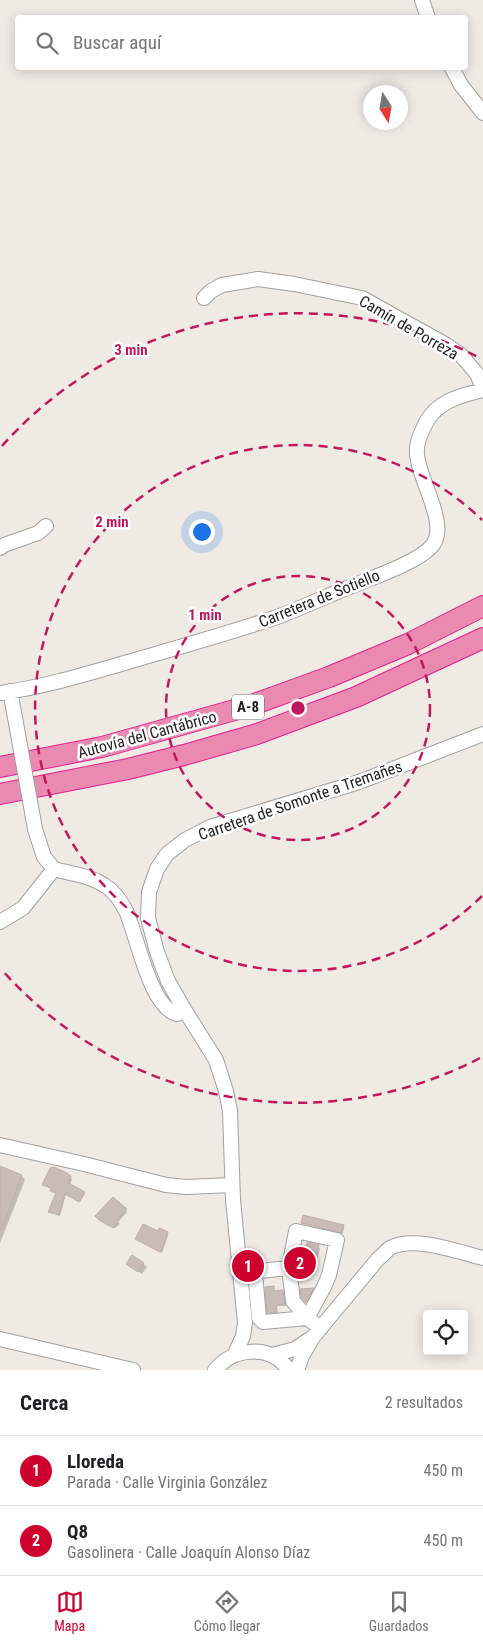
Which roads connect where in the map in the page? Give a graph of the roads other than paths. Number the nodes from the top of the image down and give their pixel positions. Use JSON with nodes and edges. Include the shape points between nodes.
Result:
{"nodes":[{"id":1,"x":422,"y":0,"type":"edge"},
{"id":2,"x":427,"y":15,"type":"edge"},
{"id":3,"x":453,"y":70,"type":"edge"},
{"id":4,"x":483,"y":113,"type":"edge"},
{"id":5,"x":204,"y":298,"type":"dead end"},
{"id":6,"x":483,"y":389,"type":"edge"},
{"id":7,"x":46,"y":526,"type":"dead end"},
{"id":8,"x":0,"y":548,"type":"edge"},
{"id":9,"x":483,"y":606,"type":"edge"},
{"id":10,"x":483,"y":638,"type":"edge"},
{"id":11,"x":5,"y":692,"type":"edge"},
{"id":12,"x":483,"y":734,"type":"edge"},
{"id":13,"x":0,"y":767,"type":"edge"},
{"id":14,"x":0,"y":794,"type":"edge"},
{"id":15,"x":54,"y":869,"type":"junction"},
{"id":16,"x":0,"y":922,"type":"edge"},
{"id":17,"x":184,"y":1009,"type":"junction"},
{"id":18,"x":0,"y":1145,"type":"edge"},
{"id":19,"x":232,"y":1185,"type":"junction"},
{"id":20,"x":483,"y":1258,"type":"edge"},
{"id":21,"x":288,"y":1268,"type":"junction"},
{"id":22,"x":307,"y":1318,"type":"junction"},
{"id":23,"x":245,"y":1323,"type":"junction"},
{"id":24,"x":317,"y":1333,"type":"junction"},
{"id":25,"x":0,"y":1339,"type":"edge"},
{"id":26,"x":235,"y":1354,"type":"junction"},
{"id":27,"x":267,"y":1354,"type":"junction"},
{"id":28,"x":133,"y":1370,"type":"edge"},
{"id":29,"x":215,"y":1370,"type":"edge"},
{"id":30,"x":289,"y":1370,"type":"edge"},
{"id":31,"x":297,"y":1370,"type":"edge"}],
"edges":[{"from":1,"to":2,"type":"street"},
{"from":3,"to":4,"type":"street"},
{"from":5,"to":6,"type":"street","name":"Camín de Porreza","via":[[222,285],[258,279],[362,298],[460,355],[477,374]]},
{"from":6,"to":11,"type":"street","name":"Carretera de Sotiello","via":[[436,408],[419,437],[418,464],[438,530],[432,546],[422,554],[265,621],[71,678]]},
{"from":7,"to":8,"type":"street","via":[[38,533]]},
{"from":9,"to":13,"type":"highway","name":"Autovía del Cantábrico","number":"A-8","via":[[408,644],[250,706],[102,747]]},
{"from":10,"to":14,"type":"highway","name":"Autovía del Cantábrico","number":"A-8","via":[[356,697],[257,734],[128,769]]},
{"from":11,"to":15,"type":"street","bridge":true,"via":[[16,723],[36,829],[44,857]]},
{"from":12,"to":17,"type":"street","name":"Carretera de Somonte a Tremañes","via":[[359,782],[210,827],[184,840],[167,854],[157,869],[149,892],[148,918],[168,981]]},
{"from":15,"to":16,"type":"street","via":[[22,908]]},
{"from":15,"to":17,"type":"street","via":[[88,876],[119,898],[152,986],[172,1013],[177,1014]]},
{"from":17,"to":19,"type":"street","name":"Carretera de Somonte a Tremañes","via":[[216,1060],[226,1091],[230,1111]]},
{"from":18,"to":19,"type":"street","via":[[166,1185]]},
{"from":19,"to":23,"type":"street","name":"Carretera de Somonte a Tremañes"},
{"from":20,"to":24,"type":"street","via":[[420,1243],[390,1248]]},
{"from":21,"to":22,"type":"street","via":[[293,1301]]},
{"from":21,"to":22,"type":"street","via":[[255,1273],[259,1318],[263,1322]]},
{"from":21,"to":22,"type":"street","via":[[296,1230],[337,1240],[327,1281]]},
{"from":22,"to":24,"type":"street"},
{"from":23,"to":26,"type":"street"},
{"from":23,"to":27,"type":"street"},
{"from":24,"to":27,"type":"street","via":[[295,1349]]},
{"from":24,"to":31,"type":"street"},
{"from":25,"to":28,"type":"street"},
{"from":26,"to":27,"type":"street","via":[[248,1351]]},
{"from":26,"to":29,"type":"street"},
{"from":27,"to":30,"type":"street"}]}
